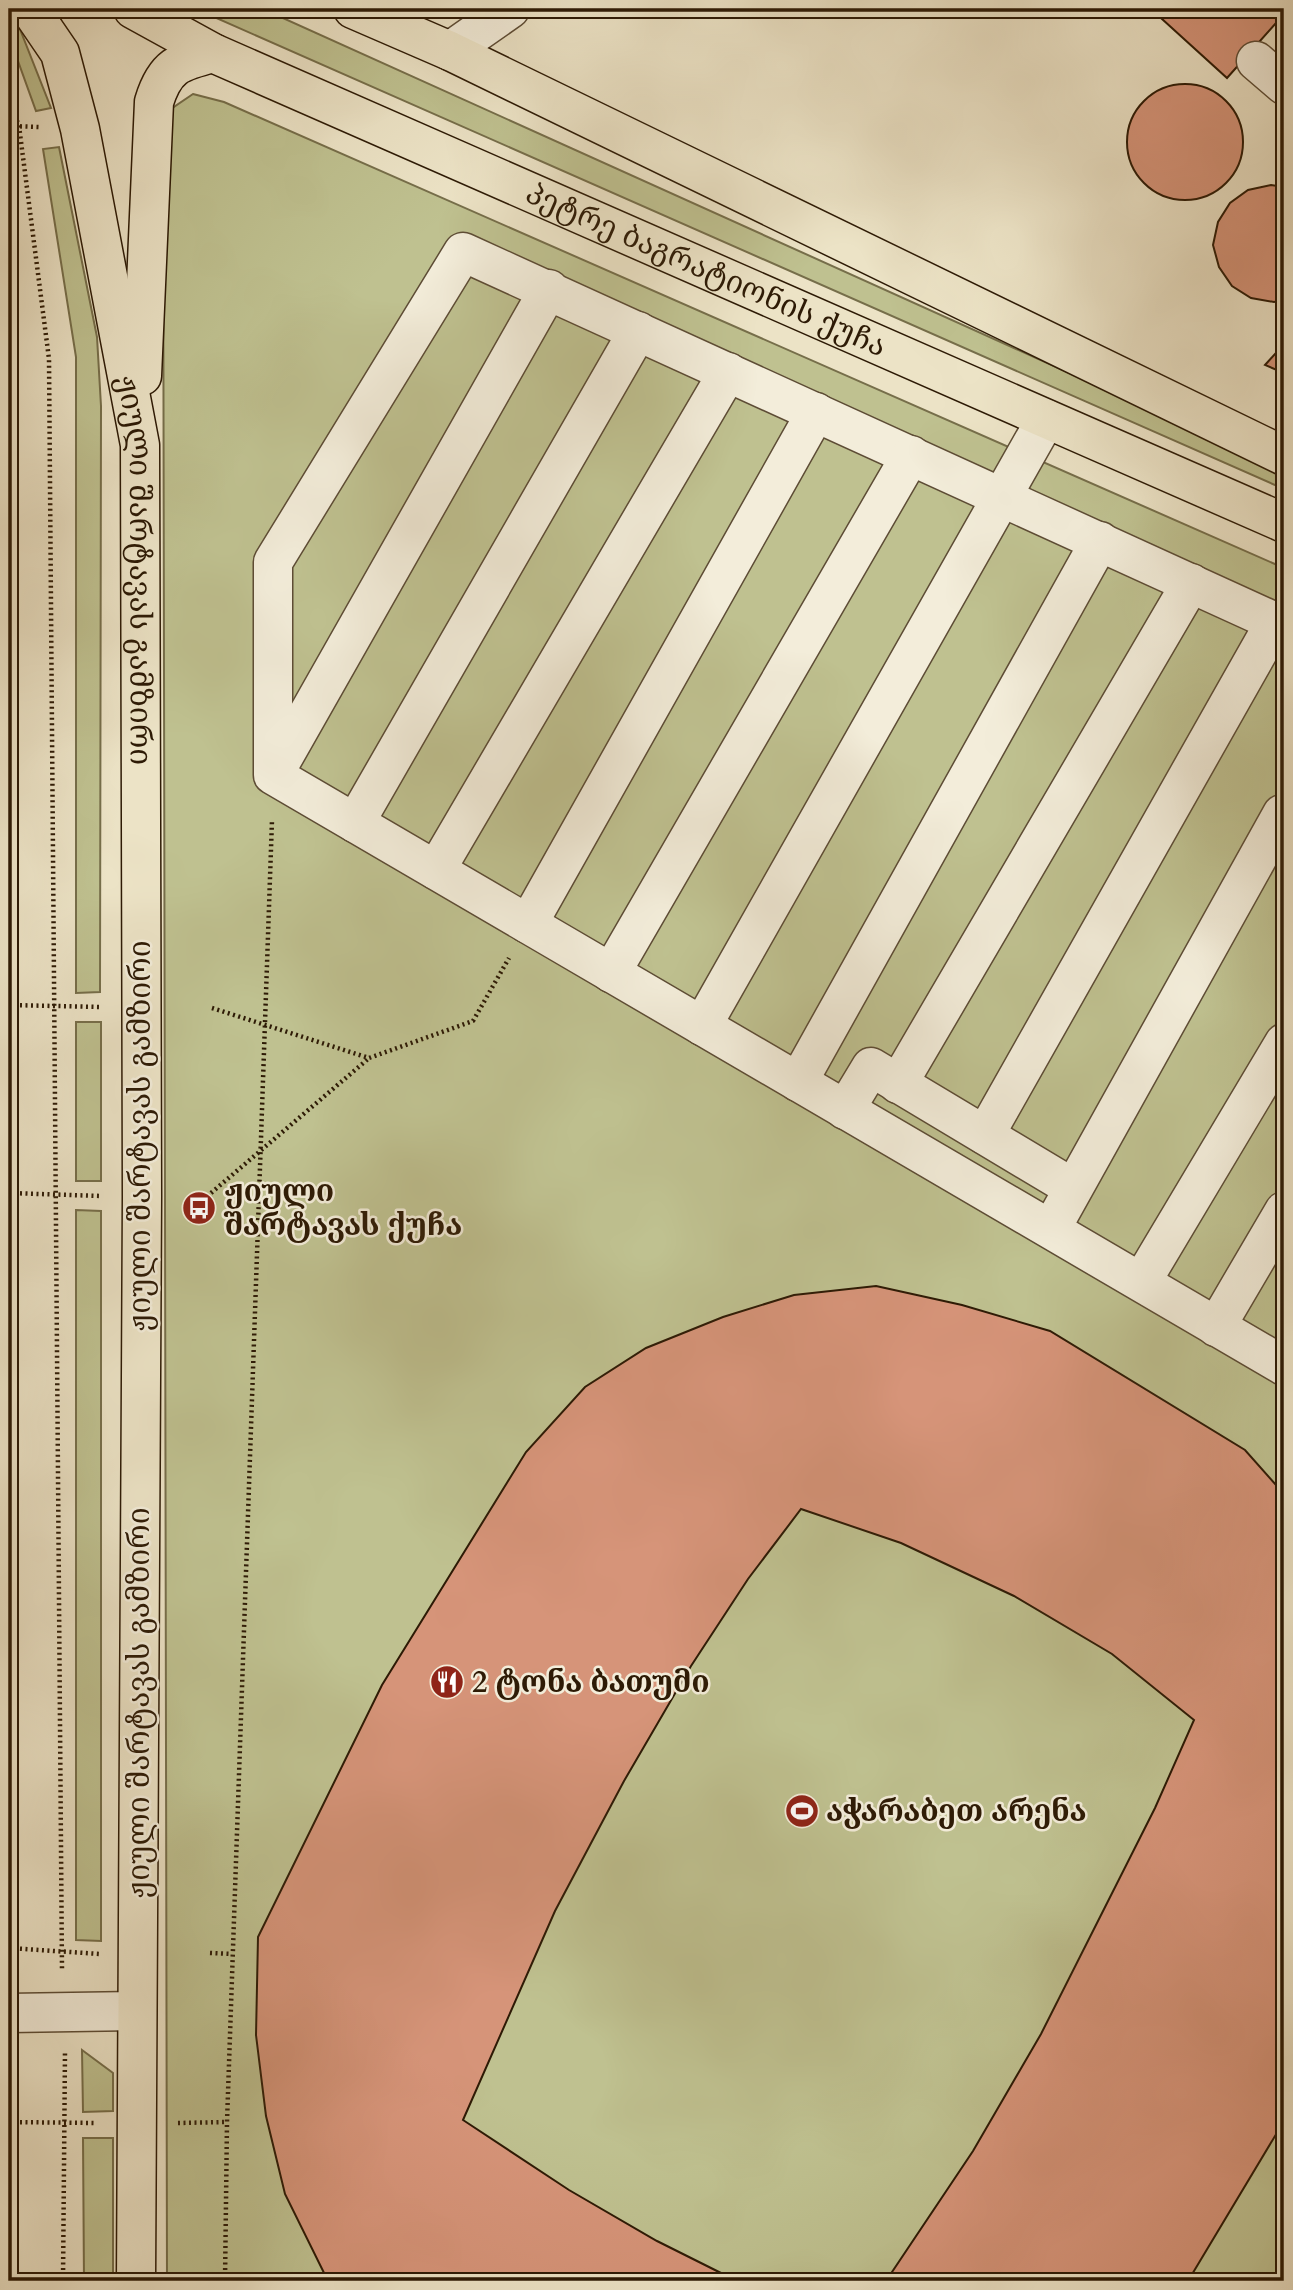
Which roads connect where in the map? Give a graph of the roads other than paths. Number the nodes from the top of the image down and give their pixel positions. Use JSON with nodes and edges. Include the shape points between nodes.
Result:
{"nodes":[{"id":1,"x":30,"y":9,"type":"edge"},
{"id":2,"x":133,"y":9,"type":"edge"},
{"id":3,"x":353,"y":9,"type":"edge"},
{"id":4,"x":510,"y":9,"type":"edge"},
{"id":5,"x":450,"y":51,"type":"junction"},
{"id":6,"x":213,"y":52,"type":"junction"},
{"id":7,"x":1256,"y":61,"type":"dead end"},
{"id":8,"x":1284,"y":85,"type":"edge"},
{"id":9,"x":549,"y":289,"type":"junction"},
{"id":10,"x":638,"y":331,"type":"junction"},
{"id":11,"x":728,"y":372,"type":"junction"},
{"id":12,"x":816,"y":412,"type":"junction"},
{"id":13,"x":1046,"y":419,"type":"junction"},
{"id":14,"x":139,"y":445,"type":"junction"},
{"id":15,"x":911,"y":455,"type":"junction"},
{"id":16,"x":1284,"y":456,"type":"edge"},
{"id":17,"x":1003,"y":497,"type":"junction"},
{"id":18,"x":1284,"y":523,"type":"edge"},
{"id":19,"x":1100,"y":541,"type":"junction"},
{"id":20,"x":1191,"y":583,"type":"junction"},
{"id":21,"x":1280,"y":624,"type":"edge"},
{"id":22,"x":273,"y":775,"type":"junction"},
{"id":23,"x":1284,"y":815,"type":"edge"},
{"id":24,"x":355,"y":823,"type":"junction"},
{"id":25,"x":436,"y":870,"type":"junction"},
{"id":26,"x":528,"y":924,"type":"junction"},
{"id":27,"x":611,"y":973,"type":"junction"},
{"id":28,"x":702,"y":1026,"type":"junction"},
{"id":29,"x":1284,"y":1043,"type":"edge"},
{"id":30,"x":797,"y":1082,"type":"junction"},
{"id":31,"x":898,"y":1084,"type":"junction"},
{"id":32,"x":845,"y":1110,"type":"junction"},
{"id":33,"x":985,"y":1135,"type":"junction"},
{"id":34,"x":1073,"y":1188,"type":"junction"},
{"id":35,"x":1284,"y":1211,"type":"edge"},
{"id":36,"x":1051,"y":1229,"type":"junction"},
{"id":37,"x":1142,"y":1281,"type":"junction"},
{"id":38,"x":1216,"y":1327,"type":"junction"},
{"id":39,"x":1284,"y":1366,"type":"edge"},
{"id":40,"x":136,"y":2011,"type":"junction"},
{"id":41,"x":9,"y":2013,"type":"edge"},
{"id":42,"x":136,"y":2281,"type":"edge"}],
"edges":[{"from":1,"to":14,"type":"main road","name":"ჟიული შარტავას გამზირი","via":[[60,53],[80,129]]},
{"from":2,"to":6,"type":"main road","name":"პეტრე ბაგრატიონის ქუჩა"},
{"from":3,"to":5,"type":"main road"},
{"from":4,"to":5,"type":"street"},
{"from":5,"to":16,"type":"main road"},
{"from":6,"to":13,"type":"main road","name":"პეტრე ბაგრატიონის ქუჩა"},
{"from":6,"to":14,"type":"main road","via":[[184,61],[162,76],[154,102]]},
{"from":7,"to":8,"type":"street"},
{"from":9,"to":10,"type":"street"},
{"from":9,"to":22,"type":"street"},
{"from":9,"to":22,"type":"street","via":[[463,252],[273,562]]},
{"from":10,"to":11,"type":"street"},
{"from":10,"to":24,"type":"street"},
{"from":11,"to":12,"type":"street"},
{"from":11,"to":25,"type":"street"},
{"from":12,"to":15,"type":"street"},
{"from":12,"to":26,"type":"street"},
{"from":13,"to":17,"type":"street"},
{"from":13,"to":18,"type":"main road","name":"პეტრე ბაგრატიონის ქუჩა"},
{"from":14,"to":40,"type":"main road","name":"ჟიული შარტავას გამზირი","via":[[142,1210]]},
{"from":15,"to":17,"type":"street"},
{"from":15,"to":27,"type":"street"},
{"from":17,"to":19,"type":"street"},
{"from":17,"to":28,"type":"street"},
{"from":19,"to":20,"type":"street"},
{"from":19,"to":30,"type":"street"},
{"from":20,"to":21,"type":"street"},
{"from":20,"to":31,"type":"street"},
{"from":21,"to":33,"type":"street"},
{"from":22,"to":24,"type":"street"},
{"from":23,"to":34,"type":"street"},
{"from":24,"to":25,"type":"street"},
{"from":25,"to":26,"type":"street"},
{"from":26,"to":27,"type":"street"},
{"from":27,"to":28,"type":"street"},
{"from":28,"to":30,"type":"street"},
{"from":29,"to":37,"type":"street"},
{"from":30,"to":32,"type":"street"},
{"from":31,"to":32,"type":"street","via":[[871,1067]]},
{"from":31,"to":33,"type":"street"},
{"from":32,"to":36,"type":"street"},
{"from":33,"to":34,"type":"street"},
{"from":34,"to":36,"type":"street"},
{"from":35,"to":38,"type":"street"},
{"from":36,"to":37,"type":"street"},
{"from":37,"to":38,"type":"street"},
{"from":38,"to":39,"type":"street"},
{"from":40,"to":41,"type":"street"},
{"from":40,"to":42,"type":"main road","name":"ჟიული შარტავას გამზირი"}]}
